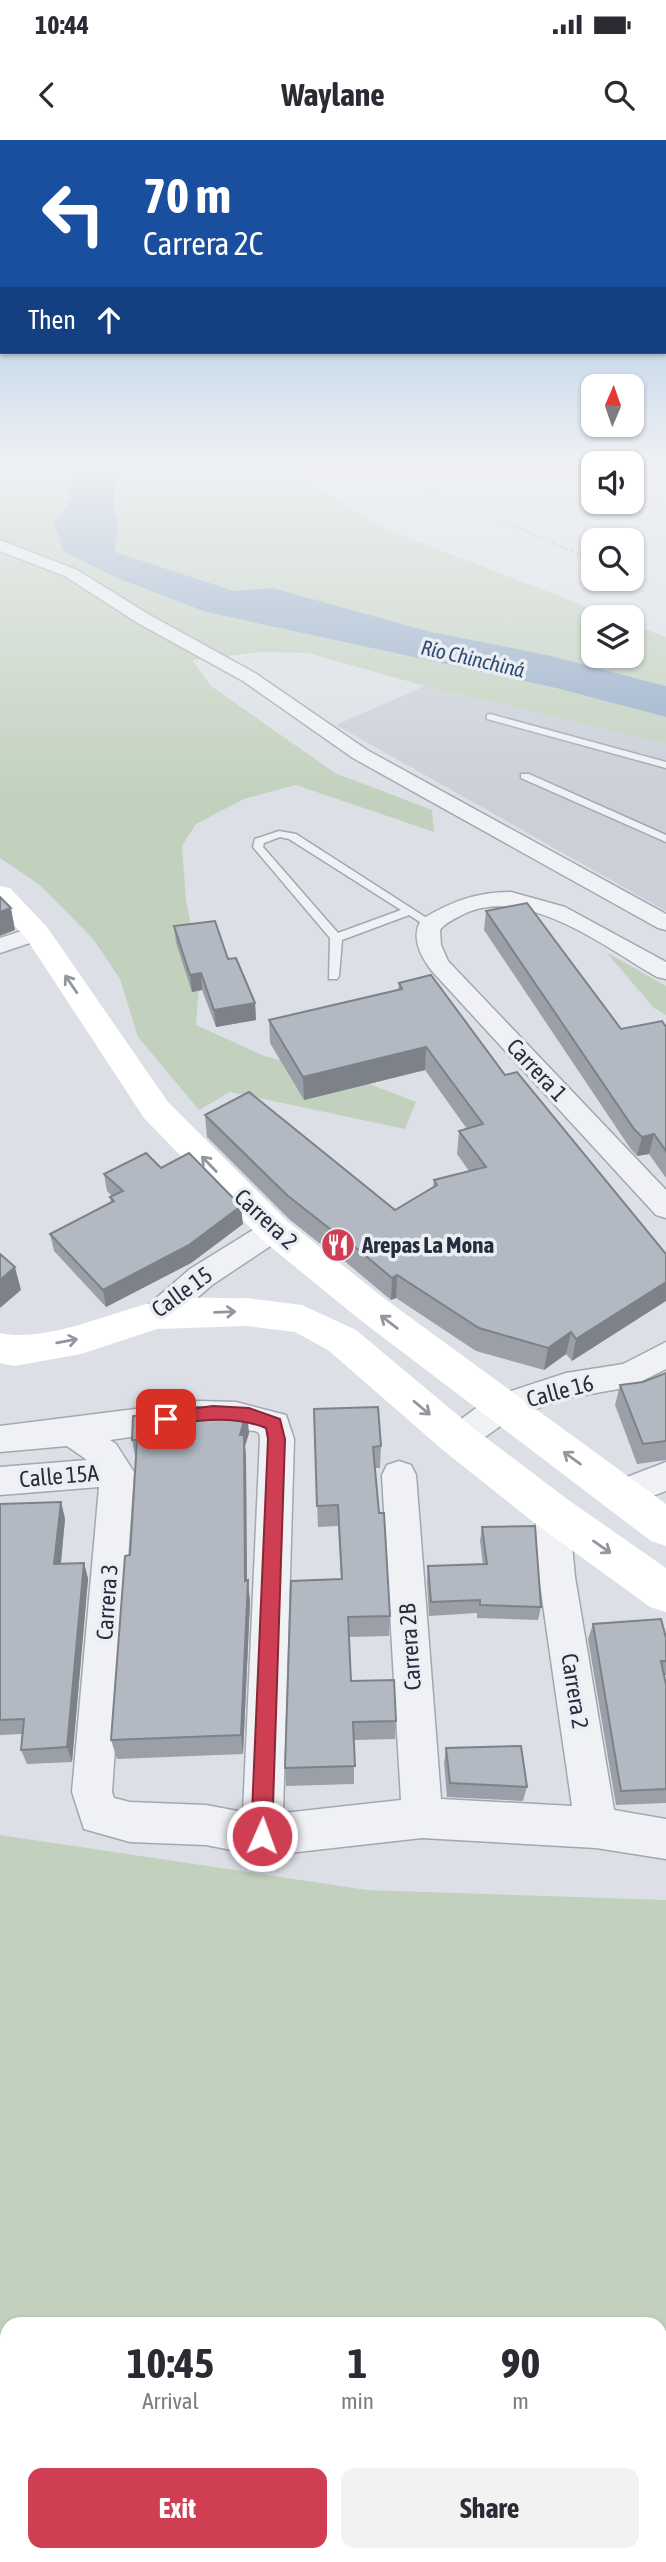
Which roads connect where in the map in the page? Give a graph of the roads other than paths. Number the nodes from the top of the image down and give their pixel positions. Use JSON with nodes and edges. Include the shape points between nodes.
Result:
{"nodes":[{"id":1,"x":71,"y":573,"type":"edge"},
{"id":2,"x":490,"y":718,"type":"dead end"},
{"id":3,"x":666,"y":765,"type":"edge"},
{"id":4,"x":525,"y":776,"type":"dead end"},
{"id":5,"x":666,"y":839,"type":"edge"},
{"id":6,"x":0,"y":894,"type":"edge"},
{"id":7,"x":420,"y":917,"type":"junction"},
{"id":8,"x":666,"y":923,"type":"edge"},
{"id":9,"x":37,"y":933,"type":"junction"},
{"id":10,"x":335,"y":938,"type":"junction"},
{"id":11,"x":0,"y":946,"type":"edge"},
{"id":12,"x":666,"y":972,"type":"edge"},
{"id":13,"x":333,"y":976,"type":"dead end"},
{"id":14,"x":666,"y":1208,"type":"edge"},
{"id":15,"x":274,"y":1230,"type":"junction"},
{"id":16,"x":157,"y":1315,"type":"junction"},
{"id":17,"x":0,"y":1348,"type":"edge"},
{"id":18,"x":666,"y":1354,"type":"edge"},
{"id":19,"x":502,"y":1407,"type":"junction"},
{"id":20,"x":74,"y":1432,"type":"junction"},
{"id":21,"x":458,"y":1438,"type":"junction"},
{"id":22,"x":0,"y":1439,"type":"edge"},
{"id":23,"x":117,"y":1472,"type":"junction"},
{"id":24,"x":399,"y":1475,"type":"dead end"},
{"id":25,"x":666,"y":1476,"type":"edge"},
{"id":26,"x":0,"y":1481,"type":"edge"},
{"id":27,"x":621,"y":1494,"type":"junction"},
{"id":28,"x":552,"y":1512,"type":"junction"},
{"id":29,"x":666,"y":1528,"type":"edge"},
{"id":30,"x":666,"y":1593,"type":"edge"},
{"id":31,"x":422,"y":1818,"type":"junction"},
{"id":32,"x":596,"y":1828,"type":"junction"},
{"id":33,"x":262,"y":1836,"type":"junction"},
{"id":34,"x":666,"y":1839,"type":"edge"}],
"edges":[{"from":1,"to":8,"type":"street","via":[[249,677],[360,754]]},
{"from":2,"to":3,"type":"lane"},
{"from":4,"to":5,"type":"lane"},
{"from":6,"to":9,"type":"main road","name":"Carrera 2"},
{"from":7,"to":10,"type":"lane"},
{"from":7,"to":10,"type":"lane","via":[[292,836],[279,834],[259,841],[258,847]]},
{"from":7,"to":12,"type":"street","via":[[490,898],[530,903],[559,913]]},
{"from":7,"to":14,"type":"street","name":"Carrera 1","via":[[439,965]]},
{"from":9,"to":11,"type":"street"},
{"from":15,"to":9,"type":"main road","name":"Carrera 2","one_way":true,"via":[[156,1110]]},
{"from":10,"to":13,"type":"lane"},
{"from":15,"to":16,"type":"street","name":"Calle 15","via":[[201,1277]]},
{"from":19,"to":15,"type":"main road","name":"Carrera 2","one_way":true},
{"from":17,"to":16,"type":"main road","name":"Calle 15","one_way":true,"via":[[13,1351],[81,1339]]},
{"from":16,"to":21,"type":"main road","one_way":true,"via":[[247,1312],[302,1319],[342,1340]]},
{"from":18,"to":19,"type":"street","name":"Calle 16","via":[[630,1375],[566,1386]]},
{"from":19,"to":21,"type":"street","name":"Calle 16"},
{"from":27,"to":19,"type":"main road","name":"Carrera 2","one_way":true},
{"from":20,"to":22,"type":"street"},
{"from":20,"to":23,"type":"street","via":[[104,1454]]},
{"from":20,"to":33,"type":"street","via":[[213,1412],[274,1423]]},
{"from":21,"to":28,"type":"main road"},
{"from":23,"to":26,"type":"street","name":"Calle 15A"},
{"from":23,"to":33,"type":"street","name":"Carrera 3","via":[[92,1792],[98,1815],[130,1822],[206,1825]]},
{"from":24,"to":31,"type":"street","name":"Carrera 2B"},
{"from":25,"to":27,"type":"street"},
{"from":27,"to":29,"type":"main road","name":"Carrera 2"},
{"from":28,"to":30,"type":"main road","one_way":true},
{"from":28,"to":32,"type":"street","name":"Carrera 2"},
{"from":31,"to":32,"type":"street"},
{"from":31,"to":33,"type":"street"},
{"from":32,"to":34,"type":"street"}]}
